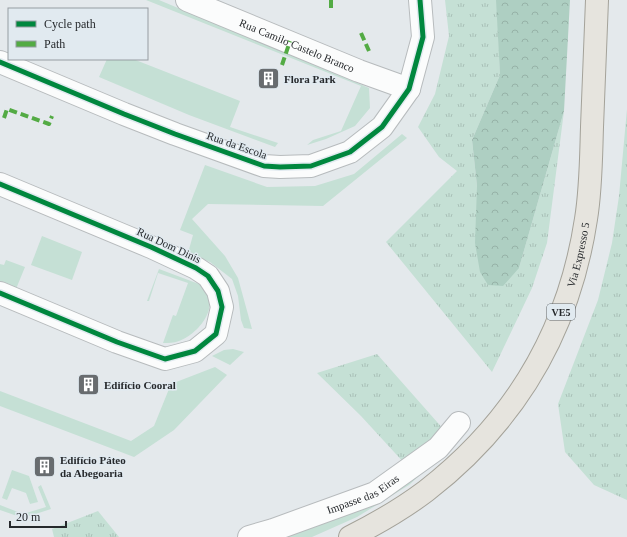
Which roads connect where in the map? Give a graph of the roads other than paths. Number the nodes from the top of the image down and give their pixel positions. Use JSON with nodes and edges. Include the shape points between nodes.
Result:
{"nodes":[{"id":1,"x":187,"y":0,"type":"edge"},
{"id":2,"x":420,"y":0,"type":"edge"},
{"id":3,"x":597,"y":0,"type":"edge"},
{"id":4,"x":0,"y":62,"type":"edge"},
{"id":5,"x":409,"y":89,"type":"junction"},
{"id":6,"x":0,"y":184,"type":"edge"},
{"id":7,"x":0,"y":293,"type":"edge"},
{"id":8,"x":459,"y":423,"type":"dead end"},
{"id":9,"x":249,"y":537,"type":"edge"},
{"id":10,"x":350,"y":537,"type":"edge"}],
"edges":[{"from":1,"to":5,"type":"street","name":"Rua Camilo Castelo Branco"},
{"from":2,"to":5,"type":"street","name":"Rua da Escola","via":[[423,37]]},
{"from":3,"to":10,"type":"main road","name":"Via Expresso 5","number":"VE5","via":[[590,185],[586,219],[580,252],[550,340],[521,391],[468,455],[425,492]]},
{"from":4,"to":5,"type":"street","name":"Rua da Escola","via":[[124,114],[264,166],[311,166],[350,152],[382,127]]},
{"from":6,"to":7,"type":"street","name":"Rua Dom Dinis","via":[[196,268],[208,276],[218,291],[222,307],[216,334],[195,351],[165,359],[117,342]]},
{"from":8,"to":9,"type":"street","name":"Impasse das Eiras","via":[[438,448],[376,493]]}]}
